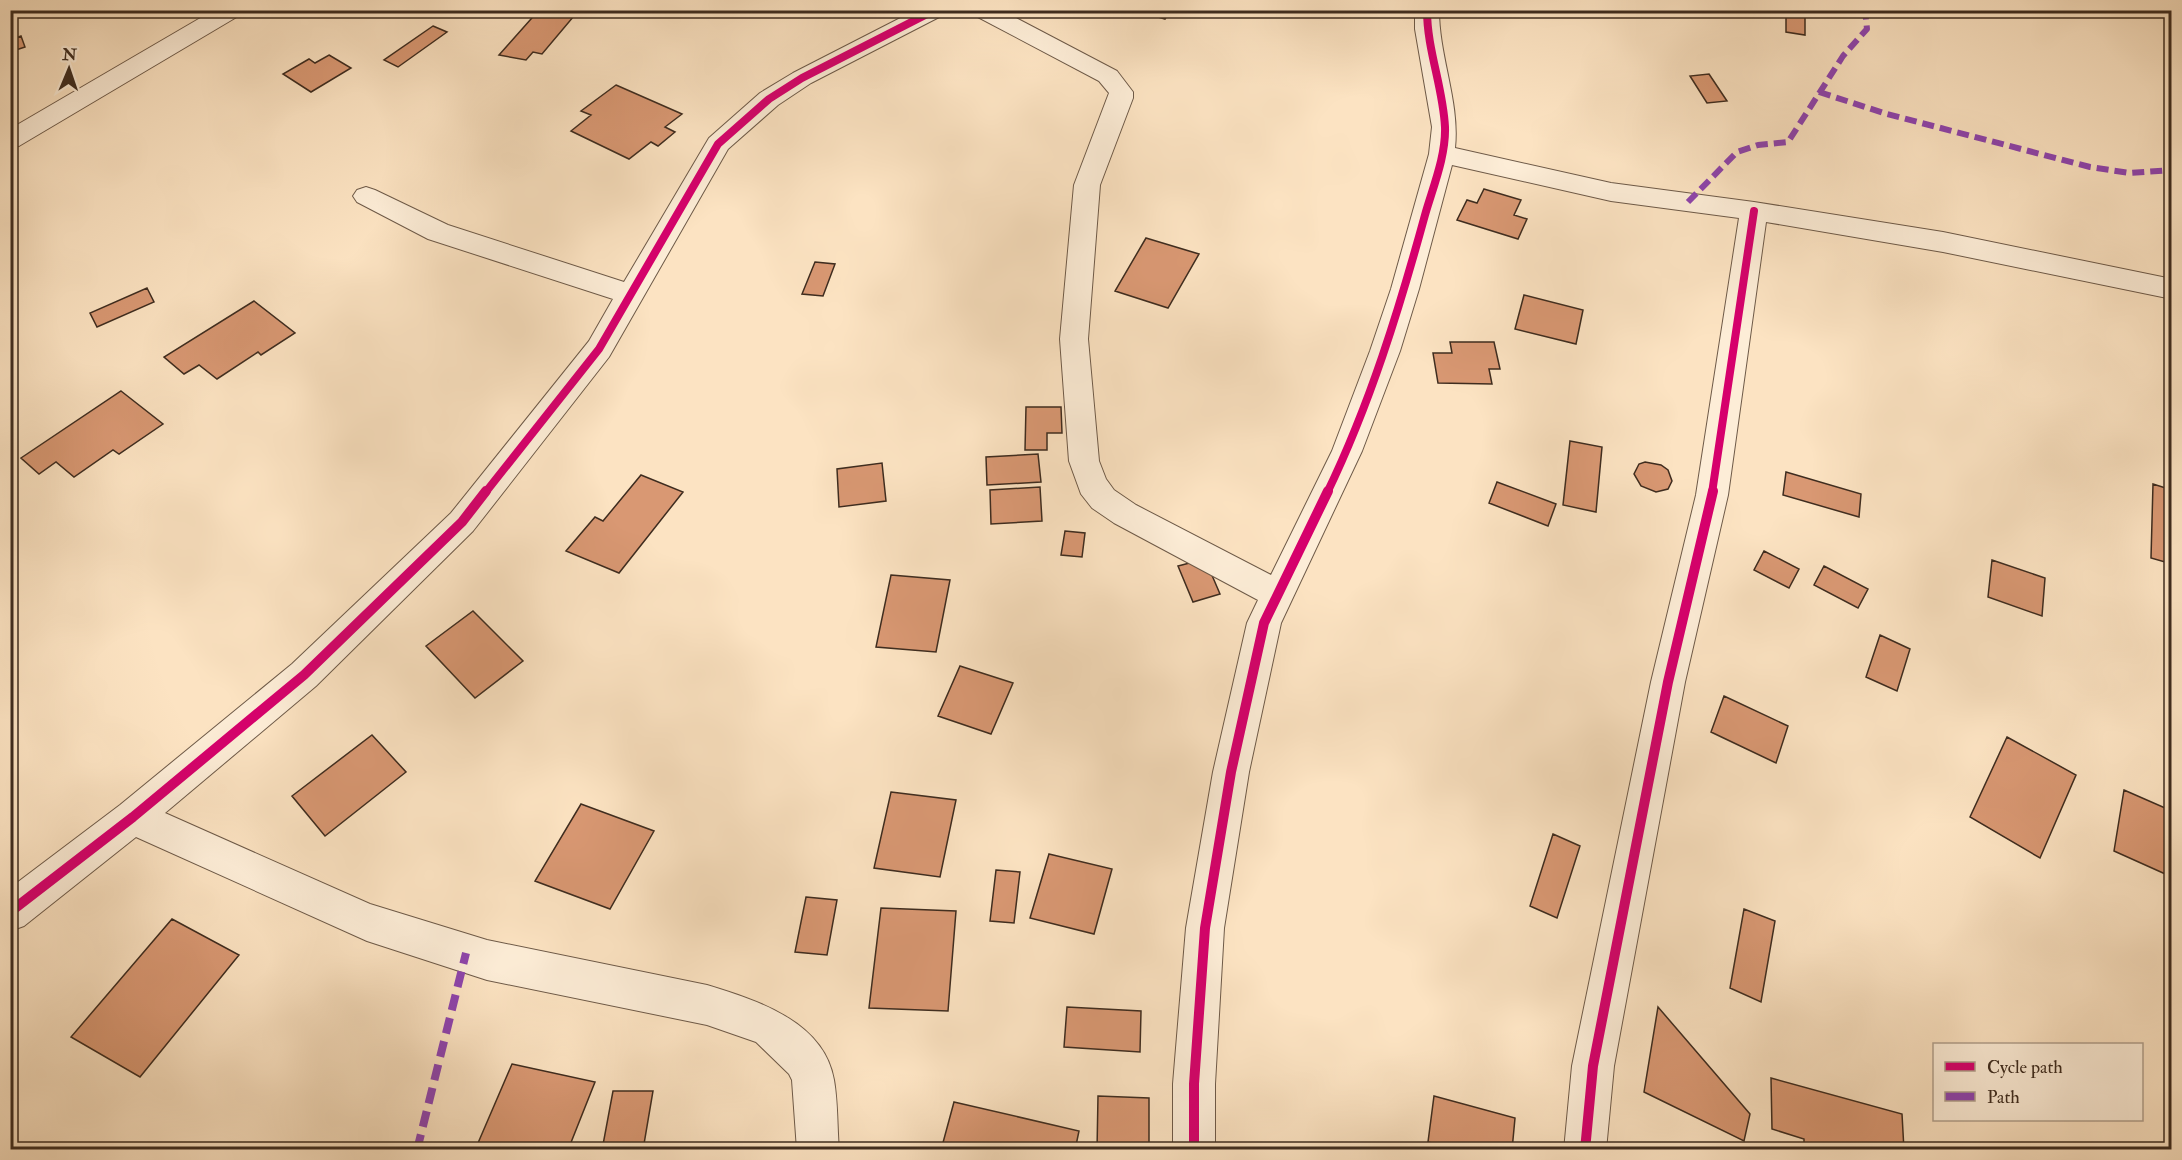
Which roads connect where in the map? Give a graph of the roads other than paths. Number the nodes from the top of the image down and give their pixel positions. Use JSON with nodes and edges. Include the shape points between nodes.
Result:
{"nodes":[{"id":1,"x":232,"y":10,"type":"edge"},
{"id":2,"x":935,"y":10,"type":"edge"},
{"id":3,"x":982,"y":10,"type":"edge"},
{"id":4,"x":1426,"y":11,"type":"edge"},
{"id":5,"x":10,"y":140,"type":"edge"},
{"id":6,"x":1442,"y":154,"type":"junction"},
{"id":7,"x":366,"y":196,"type":"dead end"},
{"id":8,"x":1754,"y":211,"type":"junction"},
{"id":9,"x":2172,"y":289,"type":"edge"},
{"id":10,"x":632,"y":295,"type":"junction"},
{"id":11,"x":1277,"y":594,"type":"junction"},
{"id":12,"x":133,"y":817,"type":"junction"},
{"id":13,"x":10,"y":912,"type":"edge"},
{"id":14,"x":818,"y":1149,"type":"edge"},
{"id":15,"x":1194,"y":1149,"type":"edge"},
{"id":16,"x":1586,"y":1149,"type":"edge"}],
"edges":[{"from":1,"to":5,"type":"street"},
{"from":2,"to":10,"type":"street","via":[[802,78],[769,99],[718,144]]},
{"from":3,"to":11,"type":"street","via":[[1108,76],[1121,92],[1087,185],[1074,339],[1084,461],[1092,484],[1103,499],[1125,514]]},
{"from":4,"to":6,"type":"street","via":[[1445,127]]},
{"from":6,"to":8,"type":"street","via":[[1611,192]]},
{"from":6,"to":11,"type":"street","via":[[1385,351],[1347,451]]},
{"from":7,"to":10,"type":"street","via":[[473,246]]},
{"from":8,"to":9,"type":"street","via":[[1942,242]]},
{"from":8,"to":16,"type":"street","via":[[1712,495],[1668,682],[1596,1054]]},
{"from":10,"to":12,"type":"street","via":[[599,349],[462,522],[304,675]]},
{"from":11,"to":15,"type":"street","via":[[1264,623],[1247,691],[1205,928],[1194,1084]]},
{"from":12,"to":13,"type":"street"},
{"from":12,"to":14,"type":"street","via":[[367,922],[487,960],[707,1005],[770,1028],[804,1059],[813,1078]]}]}
